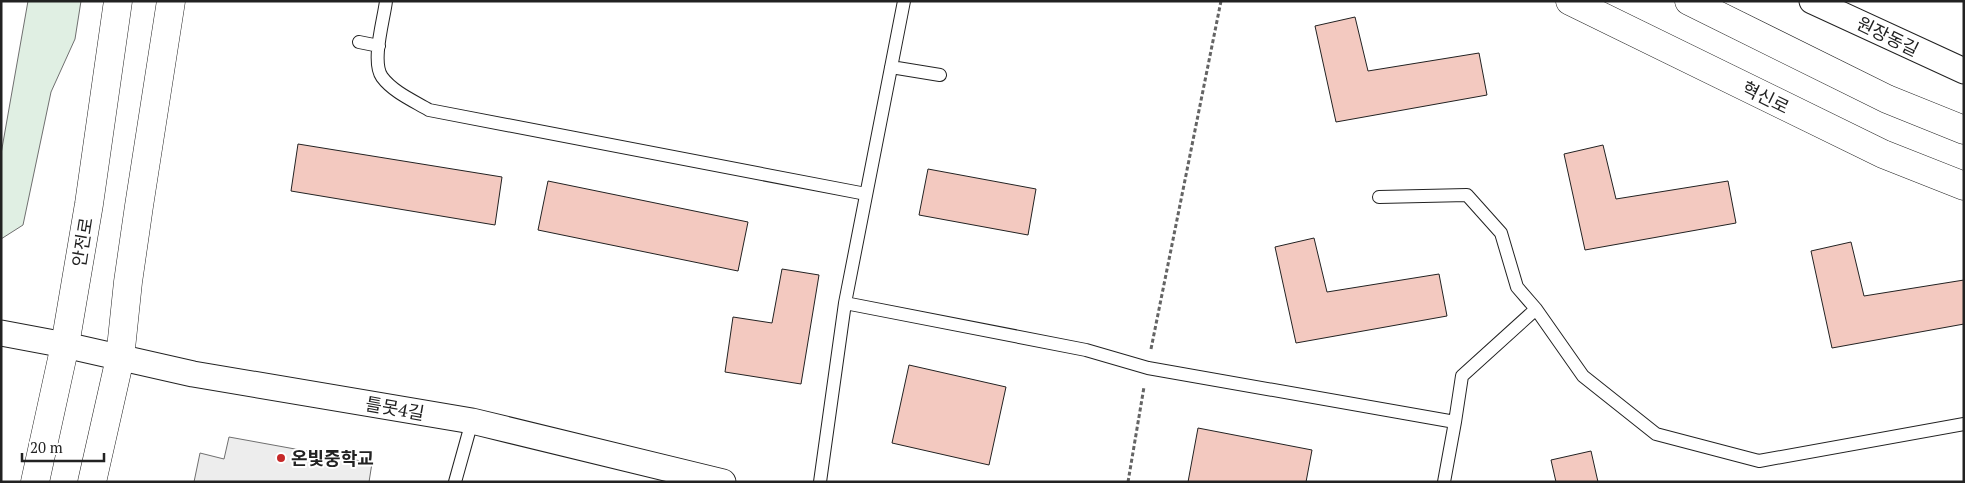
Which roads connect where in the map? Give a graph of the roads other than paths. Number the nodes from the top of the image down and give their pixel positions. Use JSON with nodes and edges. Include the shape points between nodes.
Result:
{"nodes":[{"id":1,"x":118,"y":1,"type":"edge"},
{"id":2,"x":171,"y":1,"type":"edge"},
{"id":3,"x":386,"y":1,"type":"edge"},
{"id":4,"x":904,"y":1,"type":"edge"},
{"id":5,"x":1570,"y":1,"type":"edge"},
{"id":6,"x":1689,"y":1,"type":"edge"},
{"id":7,"x":1812,"y":1,"type":"edge"},
{"id":8,"x":1840,"y":7,"type":"edge"},
{"id":9,"x":359,"y":42,"type":"dead end"},
{"id":10,"x":379,"y":46,"type":"junction"},
{"id":11,"x":891,"y":67,"type":"junction"},
{"id":12,"x":1964,"y":71,"type":"edge"},
{"id":13,"x":940,"y":75,"type":"dead end"},
{"id":14,"x":1964,"y":130,"type":"edge"},
{"id":15,"x":1964,"y":186,"type":"edge"},
{"id":16,"x":866,"y":194,"type":"junction"},
{"id":17,"x":1379,"y":197,"type":"dead end"},
{"id":18,"x":845,"y":303,"type":"junction"},
{"id":19,"x":1536,"y":309,"type":"junction"},
{"id":20,"x":1,"y":333,"type":"edge"},
{"id":21,"x":65,"y":345,"type":"junction"},
{"id":22,"x":120,"y":358,"type":"junction"},
{"id":23,"x":472,"y":421,"type":"junction"},
{"id":24,"x":1455,"y":422,"type":"junction"},
{"id":25,"x":1964,"y":424,"type":"edge"},
{"id":26,"x":35,"y":482,"type":"edge"},
{"id":27,"x":92,"y":482,"type":"edge"},
{"id":28,"x":455,"y":482,"type":"edge"},
{"id":29,"x":723,"y":482,"type":"edge"},
{"id":30,"x":820,"y":482,"type":"edge"},
{"id":31,"x":1444,"y":482,"type":"edge"}],
"edges":[{"from":1,"to":21,"type":"street","name":"안전로"},
{"from":2,"to":22,"type":"street","via":[[128,282]]},
{"from":3,"to":10,"type":"lane"},
{"from":4,"to":11,"type":"lane"},
{"from":5,"to":15,"type":"street","name":"혁신로","via":[[1883,154]]},
{"from":6,"to":14,"type":"street","via":[[1886,99]]},
{"from":7,"to":8,"type":"street","name":"원장동길"},
{"from":8,"to":12,"type":"street","name":"원장동길"},
{"from":9,"to":10,"type":"lane"},
{"from":10,"to":16,"type":"lane","via":[[377,58],[381,76],[401,94],[429,110]]},
{"from":11,"to":13,"type":"lane"},
{"from":11,"to":16,"type":"lane"},
{"from":16,"to":18,"type":"lane"},
{"from":17,"to":19,"type":"lane","via":[[1467,195],[1502,234],[1518,287]]},
{"from":18,"to":24,"type":"lane","via":[[1086,350],[1148,368]]},
{"from":18,"to":30,"type":"lane"},
{"from":19,"to":24,"type":"lane","via":[[1462,376]]},
{"from":19,"to":25,"type":"lane","via":[[1583,376],[1656,434],[1759,461]]},
{"from":20,"to":21,"type":"street","name":"틀못4길"},
{"from":21,"to":22,"type":"street","name":"틀못4길"},
{"from":21,"to":26,"type":"street","name":"안전로"},
{"from":22,"to":23,"type":"street","name":"틀못4길","via":[[192,374]]},
{"from":22,"to":27,"type":"street"},
{"from":23,"to":28,"type":"lane"},
{"from":23,"to":29,"type":"street","name":"틀못4길"},
{"from":24,"to":31,"type":"lane"}]}
